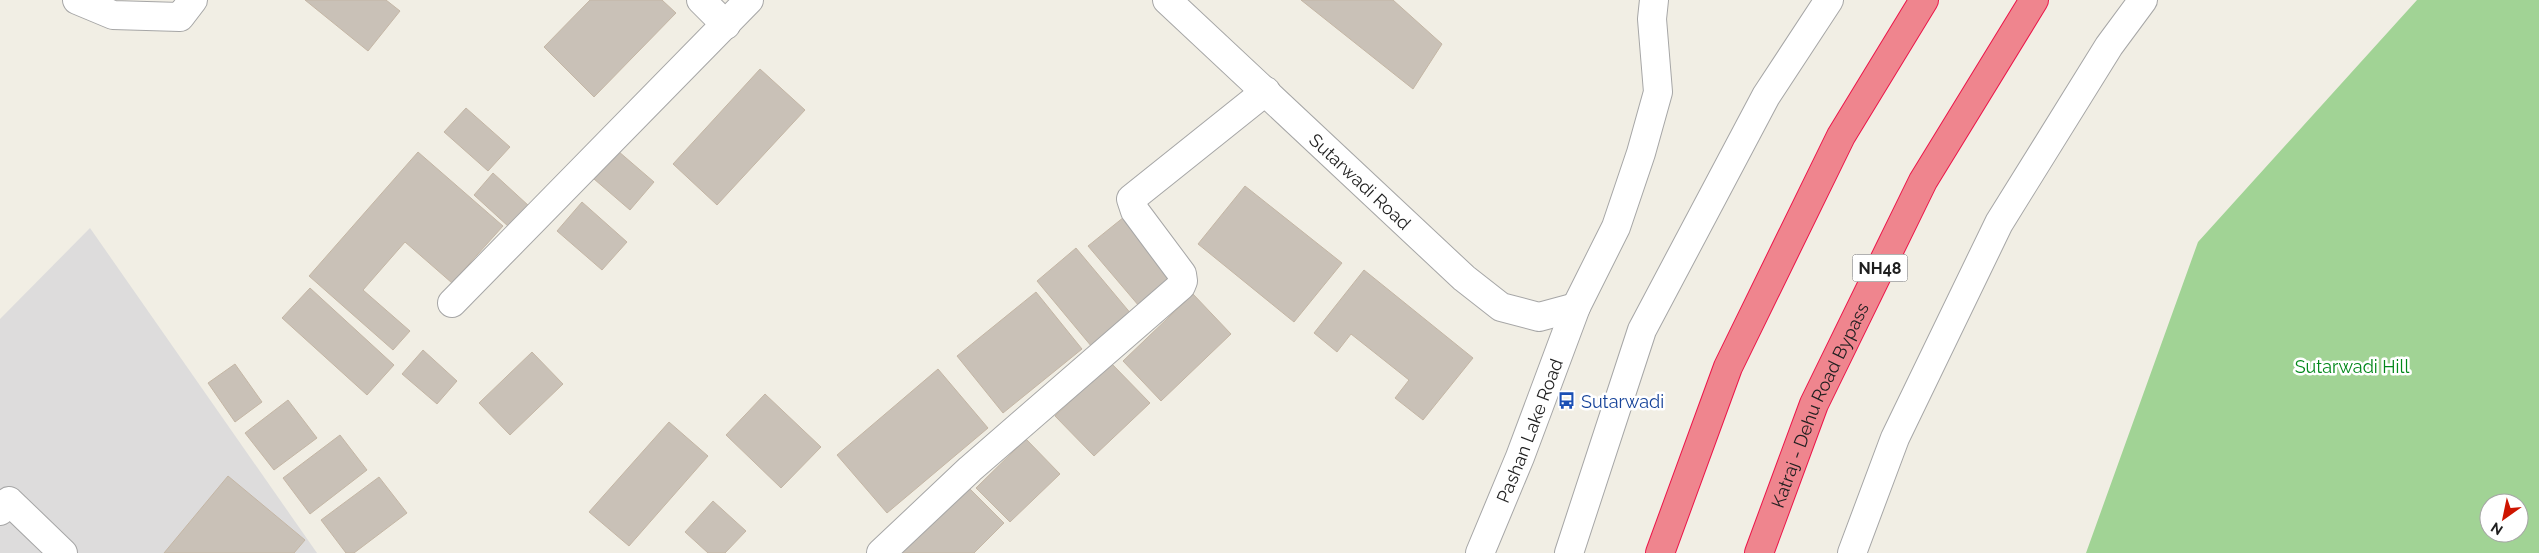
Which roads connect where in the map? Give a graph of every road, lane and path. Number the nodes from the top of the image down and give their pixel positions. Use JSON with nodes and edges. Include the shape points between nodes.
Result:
{"nodes":[{"id":1,"x":77,"y":0,"type":"edge"},
{"id":2,"x":193,"y":0,"type":"edge"},
{"id":3,"x":701,"y":0,"type":"edge"},
{"id":4,"x":750,"y":0,"type":"edge"},
{"id":5,"x":1166,"y":0,"type":"edge"},
{"id":6,"x":1654,"y":0,"type":"edge"},
{"id":7,"x":1829,"y":0,"type":"edge"},
{"id":8,"x":1924,"y":0,"type":"edge"},
{"id":9,"x":2034,"y":0,"type":"edge"},
{"id":10,"x":2143,"y":0,"type":"edge"},
{"id":11,"x":726,"y":25,"type":"junction"},
{"id":12,"x":1266,"y":91,"type":"junction"},
{"id":13,"x":452,"y":303,"type":"dead end"},
{"id":14,"x":1576,"y":307,"type":"junction"},
{"id":15,"x":0,"y":511,"type":"edge"},
{"id":16,"x":63,"y":553,"type":"edge"},
{"id":17,"x":881,"y":553,"type":"edge"},
{"id":18,"x":1480,"y":553,"type":"edge"},
{"id":19,"x":1568,"y":553,"type":"edge"},
{"id":20,"x":1660,"y":553,"type":"edge"},
{"id":21,"x":1759,"y":553,"type":"edge"},
{"id":22,"x":1852,"y":553,"type":"edge"}],
"edges":[{"from":1,"to":2,"type":"street","via":[[113,15],[180,17]]},
{"from":3,"to":11,"type":"street"},
{"from":4,"to":11,"type":"street"},
{"from":5,"to":12,"type":"street","name":"Sutarwadi Road"},
{"from":6,"to":14,"type":"street","name":"Pashan Lake Road","via":[[1652,19],[1658,92],[1616,227]]},
{"from":7,"to":19,"type":"street","via":[[1766,96],[1642,330]]},
{"from":8,"to":20,"type":"highway","via":[[1841,136],[1728,367]]},
{"from":9,"to":21,"type":"highway","name":"Katraj - Dehu Road Bypass","number":"NH48","via":[[1923,181],[1814,404]]},
{"from":10,"to":22,"type":"street","via":[[2109,46],[1999,223],[1895,438]]},
{"from":11,"to":13,"type":"street"},
{"from":12,"to":14,"type":"street","name":"Sutarwadi Road","via":[[1464,278],[1501,307],[1539,316]]},
{"from":12,"to":17,"type":"street","via":[[1131,199],[1135,211],[1182,274],[1181,286],[970,469]]},
{"from":14,"to":18,"type":"street","name":"Pashan Lake Road"},
{"from":15,"to":16,"type":"street","via":[[9,501]]}]}
